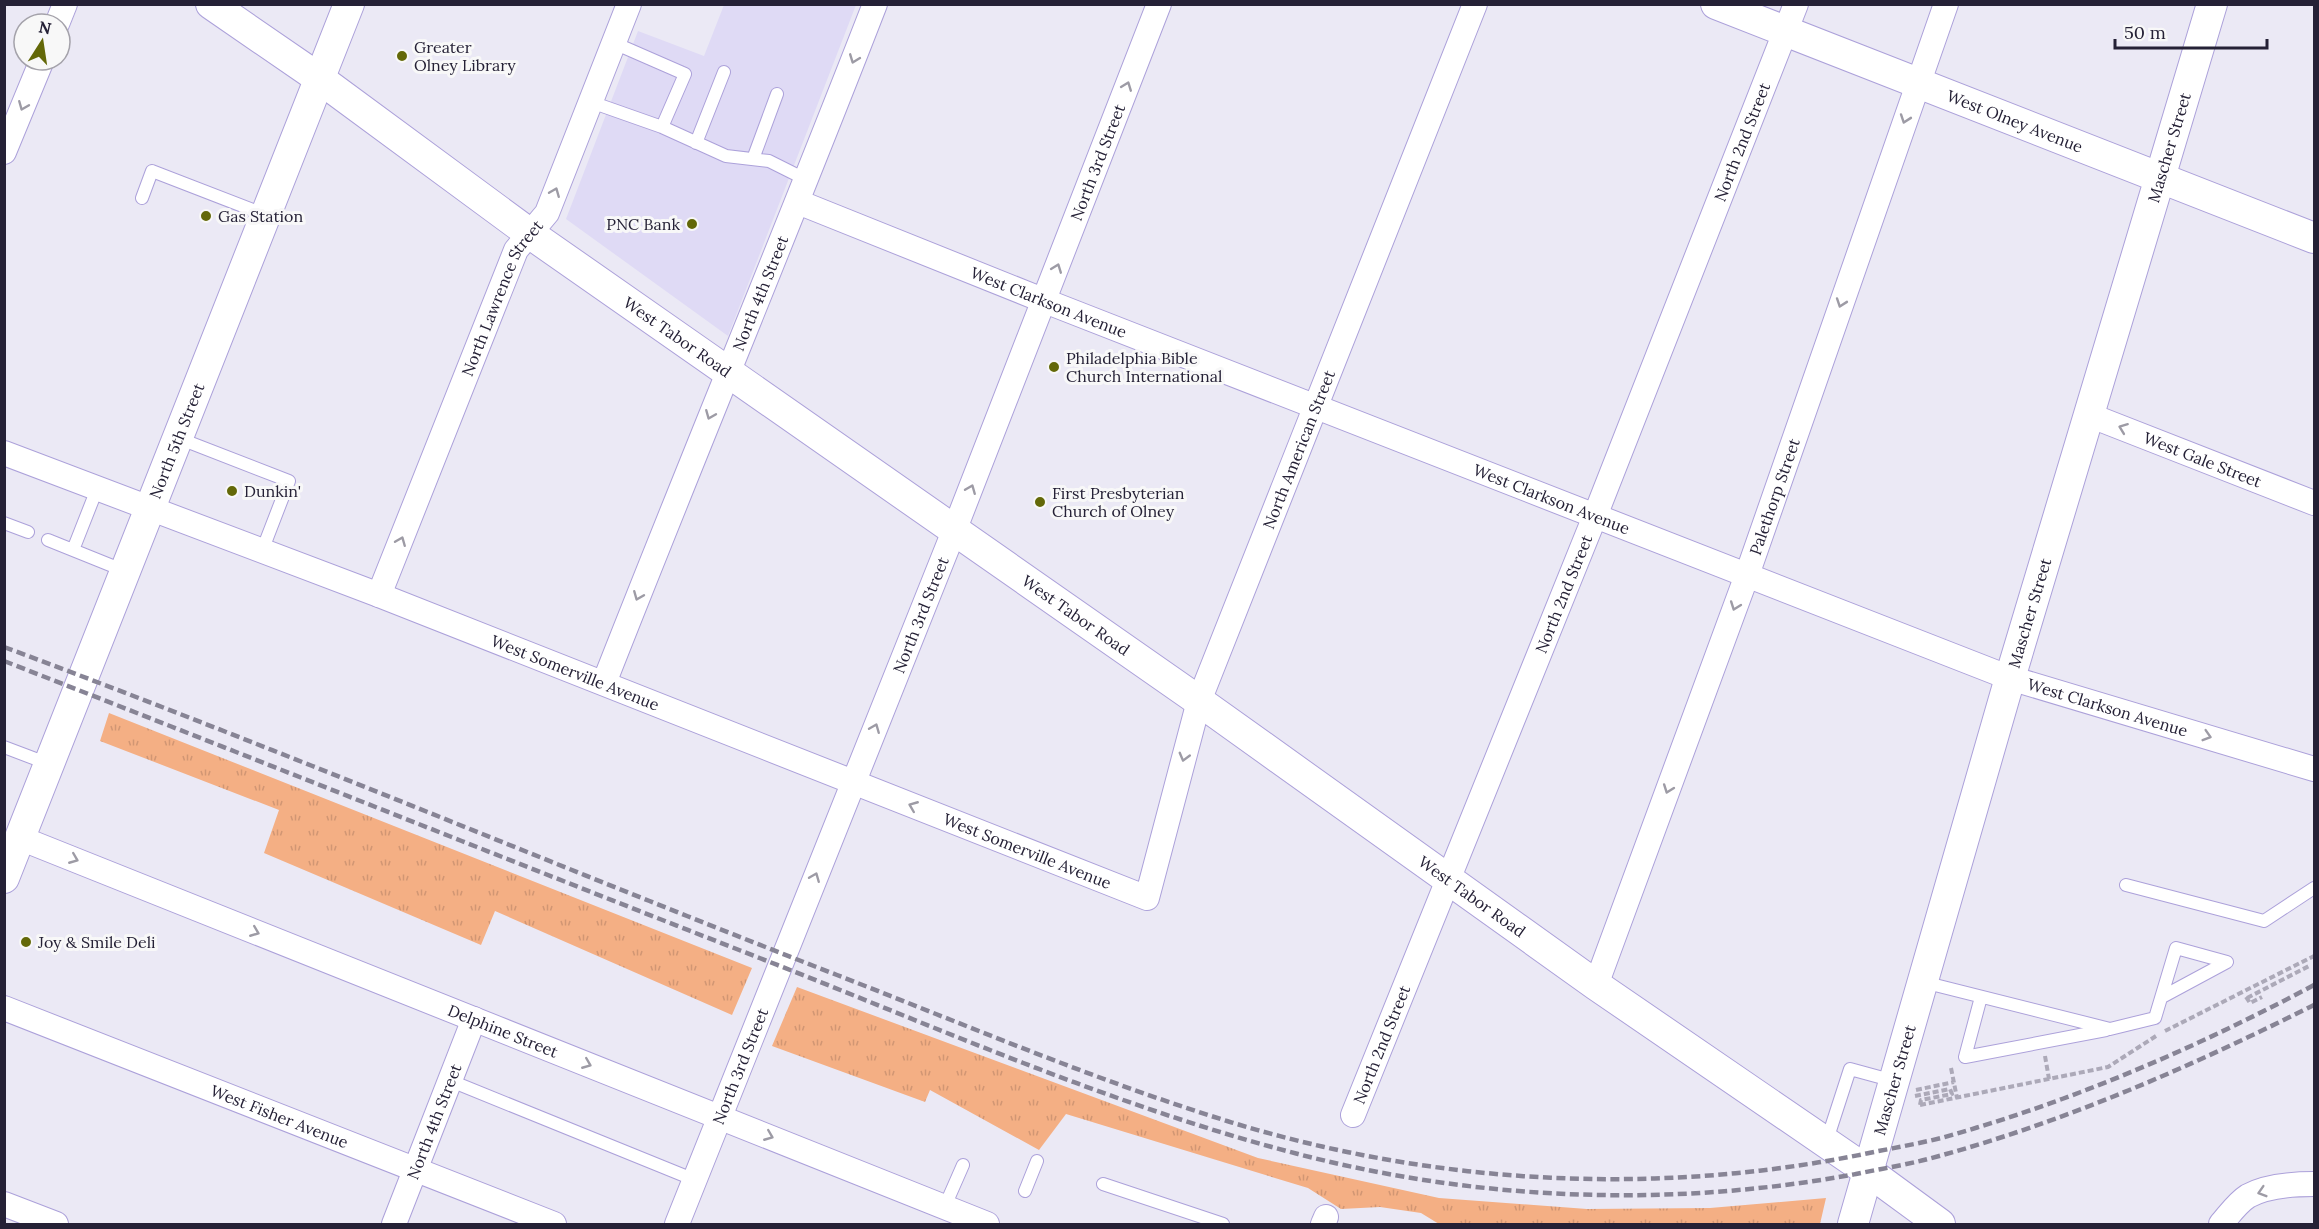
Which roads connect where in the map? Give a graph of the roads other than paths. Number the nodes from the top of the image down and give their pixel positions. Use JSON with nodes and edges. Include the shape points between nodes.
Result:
{"nodes":[{"id":1,"x":211,"y":4,"type":"edge"},
{"id":2,"x":349,"y":4,"type":"edge"},
{"id":3,"x":629,"y":4,"type":"edge"},
{"id":4,"x":875,"y":4,"type":"edge"},
{"id":5,"x":1159,"y":4,"type":"edge"},
{"id":6,"x":1475,"y":4,"type":"edge"},
{"id":7,"x":1716,"y":4,"type":"edge"},
{"id":8,"x":1946,"y":4,"type":"edge"},
{"id":9,"x":2212,"y":4,"type":"edge"},
{"id":10,"x":1791,"y":18,"type":"edge"},
{"id":11,"x":614,"y":43,"type":"junction"},
{"id":12,"x":37,"y":72,"type":"edge"},
{"id":13,"x":724,"y":72,"type":"dead end"},
{"id":14,"x":320,"y":79,"type":"junction"},
{"id":15,"x":1918,"y":82,"type":"junction"},
{"id":16,"x":777,"y":94,"type":"dead end"},
{"id":17,"x":591,"y":102,"type":"junction"},
{"id":18,"x":662,"y":127,"type":"junction"},
{"id":19,"x":696,"y":143,"type":"junction"},
{"id":20,"x":4,"y":152,"type":"edge"},
{"id":21,"x":753,"y":159,"type":"junction"},
{"id":22,"x":2161,"y":177,"type":"junction"},
{"id":23,"x":803,"y":191,"type":"junction"},
{"id":24,"x":142,"y":198,"type":"dead end"},
{"id":25,"x":267,"y":215,"type":"junction"},
{"id":26,"x":529,"y":232,"type":"junction"},
{"id":27,"x":2314,"y":238,"type":"edge"},
{"id":28,"x":1045,"y":301,"type":"junction"},
{"id":29,"x":728,"y":370,"type":"junction"},
{"id":30,"x":1316,"y":406,"type":"junction"},
{"id":31,"x":2089,"y":415,"type":"junction"},
{"id":32,"x":178,"y":438,"type":"junction"},
{"id":33,"x":5,"y":455,"type":"edge"},
{"id":34,"x":97,"y":489,"type":"junction"},
{"id":35,"x":2314,"y":502,"type":"edge"},
{"id":36,"x":150,"y":507,"type":"junction"},
{"id":37,"x":1595,"y":516,"type":"junction"},
{"id":38,"x":4,"y":523,"type":"edge"},
{"id":39,"x":954,"y":531,"type":"junction"},
{"id":40,"x":28,"y":532,"type":"dead end"},
{"id":41,"x":48,"y":540,"type":"dead end"},
{"id":42,"x":72,"y":550,"type":"junction"},
{"id":43,"x":262,"y":550,"type":"junction"},
{"id":44,"x":126,"y":572,"type":"junction"},
{"id":45,"x":1747,"y":575,"type":"junction"},
{"id":46,"x":379,"y":595,"type":"junction"},
{"id":47,"x":2010,"y":678,"type":"junction"},
{"id":48,"x":604,"y":683,"type":"junction"},
{"id":49,"x":1198,"y":701,"type":"junction"},
{"id":50,"x":4,"y":747,"type":"edge"},
{"id":51,"x":50,"y":764,"type":"junction"},
{"id":52,"x":2314,"y":769,"type":"edge"},
{"id":53,"x":853,"y":782,"type":"junction"},
{"id":54,"x":20,"y":837,"type":"junction"},
{"id":55,"x":4,"y":878,"type":"edge"},
{"id":56,"x":1450,"y":880,"type":"junction"},
{"id":57,"x":2126,"y":885,"type":"dead end"},
{"id":58,"x":2314,"y":888,"type":"edge"},
{"id":59,"x":1143,"y":897,"type":"joint"},
{"id":60,"x":1923,"y":982,"type":"junction"},
{"id":61,"x":1596,"y":985,"type":"junction"},
{"id":62,"x":1981,"y":997,"type":"junction"},
{"id":63,"x":2162,"y":997,"type":"junction"},
{"id":64,"x":4,"y":1008,"type":"edge"},
{"id":65,"x":474,"y":1019,"type":"junction"},
{"id":66,"x":2110,"y":1029,"type":"junction"},
{"id":67,"x":451,"y":1081,"type":"junction"},
{"id":68,"x":1908,"y":1089,"type":"junction"},
{"id":69,"x":1353,"y":1115,"type":"dead end"},
{"id":70,"x":719,"y":1116,"type":"junction"},
{"id":71,"x":1826,"y":1143,"type":"junction"},
{"id":72,"x":1037,"y":1161,"type":"dead end"},
{"id":73,"x":963,"y":1165,"type":"dead end"},
{"id":74,"x":415,"y":1170,"type":"junction"},
{"id":75,"x":1869,"y":1172,"type":"junction"},
{"id":76,"x":695,"y":1180,"type":"junction"},
{"id":77,"x":1103,"y":1184,"type":"dead end"},
{"id":78,"x":2314,"y":1184,"type":"edge"},
{"id":79,"x":1025,"y":1191,"type":"dead end"},
{"id":80,"x":4,"y":1204,"type":"edge"},
{"id":81,"x":945,"y":1206,"type":"junction"},
{"id":82,"x":56,"y":1224,"type":"edge"},
{"id":83,"x":394,"y":1224,"type":"edge"},
{"id":84,"x":554,"y":1224,"type":"edge"},
{"id":85,"x":677,"y":1224,"type":"edge"},
{"id":86,"x":987,"y":1224,"type":"edge"},
{"id":87,"x":1223,"y":1224,"type":"edge"},
{"id":88,"x":1853,"y":1224,"type":"edge"},
{"id":89,"x":1940,"y":1224,"type":"edge"},
{"id":90,"x":2221,"y":1224,"type":"edge"}],
"edges":[{"from":1,"to":14,"type":"street","name":"West Tabor Road"},
{"from":2,"to":14,"type":"street","name":"North 5th Street"},
{"from":3,"to":11,"type":"street","name":"North Lawrence Street"},
{"from":4,"to":23,"type":"street","name":"North 4th Street","one_way":true},
{"from":28,"to":5,"type":"street","name":"North 3rd Street","one_way":true},
{"from":6,"to":30,"type":"street","name":"North American Street"},
{"from":7,"to":10,"type":"street","name":"West Olney Avenue"},
{"from":8,"to":15,"type":"street","name":"Palethorp Street"},
{"from":9,"to":22,"type":"street","name":"Mascher Street"},
{"from":10,"to":15,"type":"street","name":"West Olney Avenue"},
{"from":10,"to":37,"type":"street","name":"North 2nd Street"},
{"from":11,"to":17,"type":"street","name":"North Lawrence Street"},
{"from":11,"to":18,"type":"lane","via":[[686,74]]},
{"from":12,"to":20,"type":"street","one_way":true},
{"from":13,"to":19,"type":"lane"},
{"from":14,"to":25,"type":"street","name":"North 5th Street"},
{"from":14,"to":26,"type":"street","name":"West Tabor Road"},
{"from":15,"to":22,"type":"street","name":"West Olney Avenue"},
{"from":15,"to":45,"type":"street","name":"Palethorp Street","one_way":true},
{"from":16,"to":21,"type":"lane"},
{"from":17,"to":18,"type":"lane"},
{"from":26,"to":17,"type":"street","name":"North Lawrence Street","one_way":true,"via":[[547,213]]},
{"from":18,"to":19,"type":"lane"},
{"from":19,"to":21,"type":"lane","via":[[726,156]]},
{"from":21,"to":23,"type":"lane","via":[[770,161]]},
{"from":22,"to":27,"type":"street","name":"West Olney Avenue"},
{"from":22,"to":31,"type":"street","name":"Mascher Street"},
{"from":23,"to":28,"type":"street","name":"West Clarkson Avenue"},
{"from":23,"to":29,"type":"street","name":"North 4th Street"},
{"from":24,"to":25,"type":"lane","via":[[152,171]]},
{"from":25,"to":32,"type":"street","name":"North 5th Street"},
{"from":26,"to":29,"type":"street","name":"West Tabor Road"},
{"from":46,"to":26,"type":"street","name":"North Lawrence Street","one_way":true,"via":[[516,250]]},
{"from":28,"to":30,"type":"street","name":"West Clarkson Avenue"},
{"from":39,"to":28,"type":"street","name":"North 3rd Street","one_way":true},
{"from":29,"to":39,"type":"street","name":"West Tabor Road"},
{"from":29,"to":48,"type":"street","name":"North 4th Street","one_way":true},
{"from":30,"to":37,"type":"street","name":"West Clarkson Avenue"},
{"from":30,"to":49,"type":"street","name":"North American Street"},
{"from":35,"to":31,"type":"street","name":"West Gale Street","one_way":true},
{"from":31,"to":47,"type":"street","name":"Mascher Street"},
{"from":32,"to":36,"type":"street","name":"North 5th Street"},
{"from":32,"to":43,"type":"lane","via":[[289,481]]},
{"from":33,"to":34,"type":"street","name":"West Somerville Avenue"},
{"from":34,"to":36,"type":"street","name":"West Somerville Avenue"},
{"from":34,"to":42,"type":"lane"},
{"from":36,"to":43,"type":"street","name":"West Somerville Avenue"},
{"from":36,"to":44,"type":"street","name":"North 5th Street"},
{"from":37,"to":45,"type":"street","name":"West Clarkson Avenue"},
{"from":37,"to":56,"type":"street","name":"North 2nd Street"},
{"from":38,"to":40,"type":"lane"},
{"from":39,"to":49,"type":"street","name":"West Tabor Road"},
{"from":53,"to":39,"type":"street","name":"North 3rd Street","one_way":true},
{"from":41,"to":42,"type":"lane"},
{"from":42,"to":44,"type":"lane"},
{"from":43,"to":46,"type":"street","name":"West Somerville Avenue"},
{"from":44,"to":51,"type":"street","name":"North 5th Street"},
{"from":45,"to":47,"type":"street","name":"West Clarkson Avenue"},
{"from":45,"to":61,"type":"street","name":"Palethorp Street","one_way":true},
{"from":46,"to":48,"type":"street","name":"West Somerville Avenue"},
{"from":47,"to":52,"type":"street","name":"West Clarkson Avenue","one_way":true},
{"from":47,"to":60,"type":"street","name":"Mascher Street"},
{"from":48,"to":53,"type":"street","name":"West Somerville Avenue"},
{"from":49,"to":56,"type":"street","name":"West Tabor Road"},
{"from":49,"to":59,"type":"street","name":"North American Street","one_way":true,"via":[[1147,898]]},
{"from":50,"to":51,"type":"lane"},
{"from":51,"to":54,"type":"street","name":"North 5th Street"},
{"from":59,"to":53,"type":"street","name":"West Somerville Avenue","one_way":true},
{"from":70,"to":53,"type":"street","name":"North 3rd Street","one_way":true},
{"from":54,"to":55,"type":"street","name":"North 5th Street"},
{"from":54,"to":65,"type":"street","name":"Delphine Street","one_way":true},
{"from":56,"to":61,"type":"street","name":"West Tabor Road"},
{"from":56,"to":69,"type":"street","name":"North 2nd Street"},
{"from":57,"to":58,"type":"lane","via":[[2264,921]]},
{"from":60,"to":62,"type":"lane"},
{"from":60,"to":68,"type":"street","name":"Mascher Street"},
{"from":61,"to":71,"type":"street","name":"West Tabor Road"},
{"from":62,"to":66,"type":"lane"},
{"from":62,"to":66,"type":"lane","via":[[1965,1058]]},
{"from":63,"to":63,"type":"lane","via":[[2176,948],[2227,962],[2218,967]]},
{"from":63,"to":66,"type":"lane","via":[[2155,1018]]},
{"from":64,"to":74,"type":"street","name":"West Fisher Avenue"},
{"from":65,"to":67,"type":"street","name":"North 4th Street"},
{"from":65,"to":70,"type":"street","name":"Delphine Street","one_way":true},
{"from":67,"to":74,"type":"street","name":"North 4th Street"},
{"from":67,"to":76,"type":"lane"},
{"from":68,"to":71,"type":"lane","via":[[1850,1069]]},
{"from":68,"to":75,"type":"street","name":"Mascher Street"},
{"from":70,"to":76,"type":"street","name":"North 3rd Street"},
{"from":70,"to":81,"type":"street","name":"Delphine Street","one_way":true},
{"from":71,"to":75,"type":"street","name":"West Tabor Road"},
{"from":72,"to":79,"type":"lane"},
{"from":73,"to":81,"type":"lane"},
{"from":74,"to":83,"type":"street","name":"North 4th Street"},
{"from":74,"to":84,"type":"street","name":"West Fisher Avenue"},
{"from":75,"to":88,"type":"street","name":"Mascher Street"},
{"from":75,"to":89,"type":"street","name":"West Tabor Road"},
{"from":76,"to":85,"type":"street","name":"North 3rd Street"},
{"from":77,"to":87,"type":"lane"},
{"from":78,"to":90,"type":"street","one_way":true,"via":[[2290,1184],[2248,1196]]},
{"from":80,"to":82,"type":"street"},
{"from":81,"to":86,"type":"street","name":"Delphine Street"}]}
